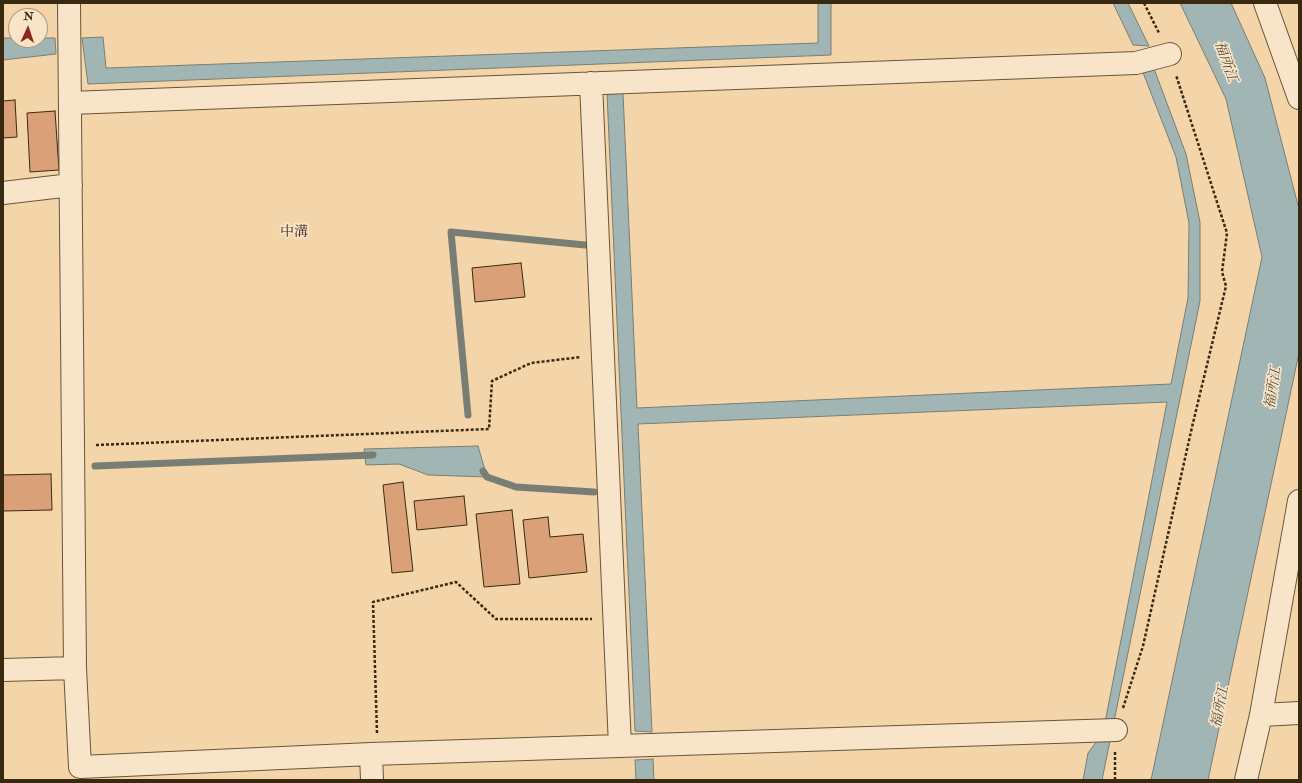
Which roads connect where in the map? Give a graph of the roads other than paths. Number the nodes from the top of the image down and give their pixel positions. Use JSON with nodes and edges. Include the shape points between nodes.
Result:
{"nodes":[{"id":1,"x":69,"y":3,"type":"edge"},
{"id":2,"x":1265,"y":3,"type":"edge"},
{"id":3,"x":1170,"y":54,"type":"road end"},
{"id":4,"x":591,"y":83,"type":"junction"},
{"id":5,"x":1299,"y":98,"type":"edge"},
{"id":6,"x":70,"y":102,"type":"junction"},
{"id":7,"x":71,"y":185,"type":"junction"},
{"id":8,"x":3,"y":193,"type":"edge"},
{"id":9,"x":1299,"y":501,"type":"edge"},
{"id":10,"x":75,"y":668,"type":"junction"},
{"id":11,"x":3,"y":670,"type":"edge"},
{"id":12,"x":1299,"y":713,"type":"edge"},
{"id":13,"x":1261,"y":715,"type":"junction"},
{"id":14,"x":1116,"y":730,"type":"road end"},
{"id":15,"x":620,"y":746,"type":"junction"},
{"id":16,"x":374,"y":754,"type":"junction"},
{"id":17,"x":80,"y":774,"type":"edge"},
{"id":18,"x":372,"y":780,"type":"edge"},
{"id":19,"x":1246,"y":780,"type":"edge"}],
"edges":[{"from":1,"to":6,"type":"street"},
{"from":2,"to":5,"type":"street"},
{"from":3,"to":4,"type":"street","via":[[1136,63]]},
{"from":4,"to":6,"type":"street"},
{"from":4,"to":15,"type":"street"},
{"from":6,"to":7,"type":"street"},
{"from":7,"to":8,"type":"street"},
{"from":7,"to":10,"type":"street"},
{"from":9,"to":13,"type":"street"},
{"from":10,"to":11,"type":"street"},
{"from":10,"to":17,"type":"street"},
{"from":12,"to":13,"type":"street"},
{"from":13,"to":19,"type":"street"},
{"from":14,"to":15,"type":"street"},
{"from":15,"to":16,"type":"street"},
{"from":16,"to":17,"type":"street"},
{"from":16,"to":18,"type":"street"}]}
